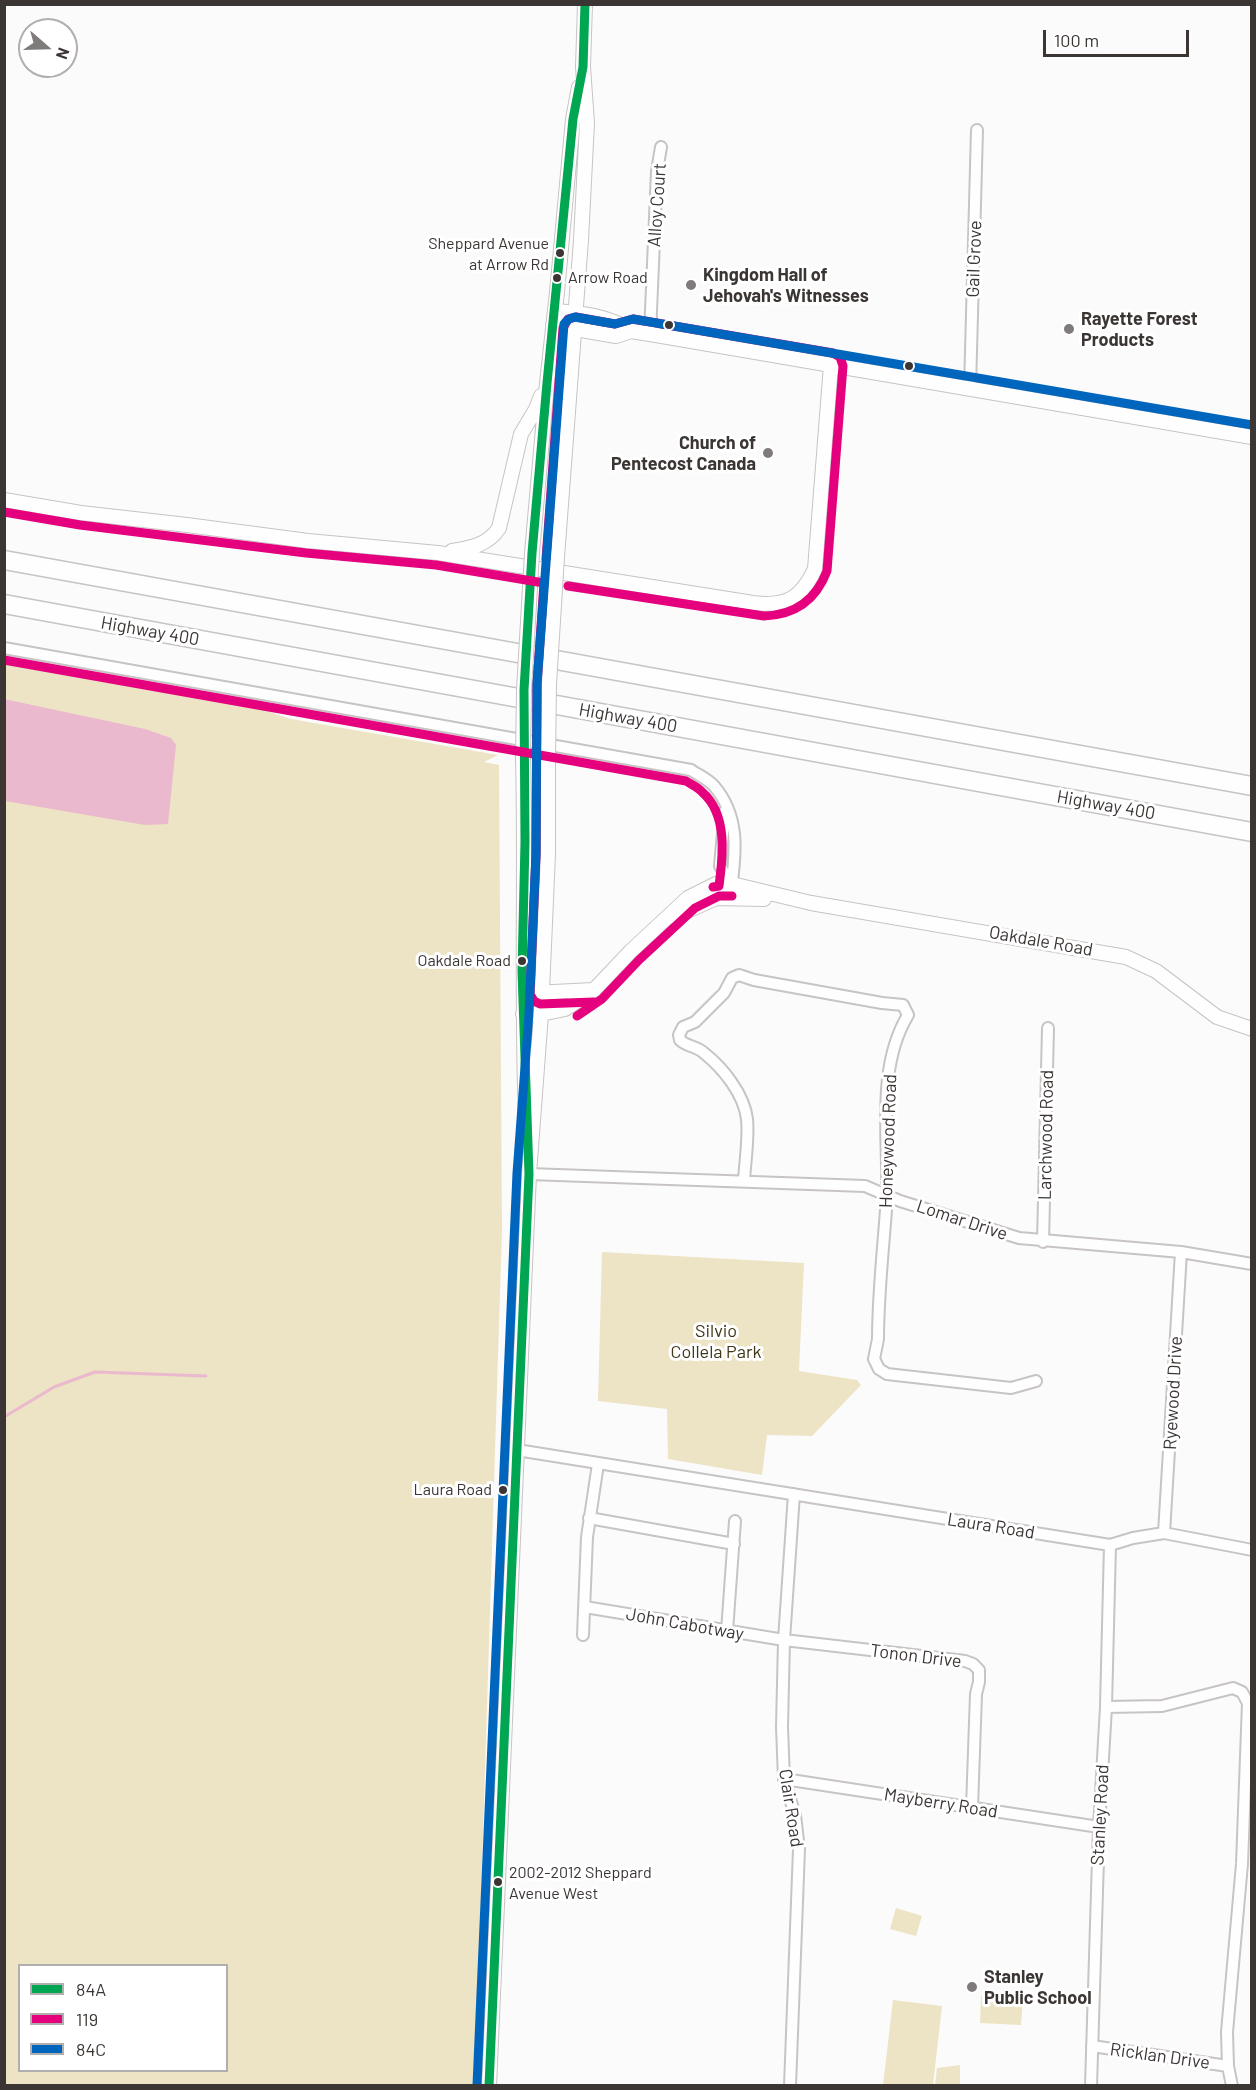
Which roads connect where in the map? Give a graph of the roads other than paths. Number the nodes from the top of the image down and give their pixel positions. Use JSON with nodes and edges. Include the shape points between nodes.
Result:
{"nodes":[{"id":1,"x":585,"y":4,"type":"edge"},
{"id":2,"x":583,"y":67,"type":"junction"},
{"id":3,"x":977,"y":130,"type":"dead end"},
{"id":4,"x":661,"y":147,"type":"dead end"},
{"id":5,"x":576,"y":313,"type":"junction"},
{"id":6,"x":554,"y":318,"type":"junction"},
{"id":7,"x":575,"y":329,"type":"junction"},
{"id":8,"x":631,"y":331,"type":"junction"},
{"id":9,"x":650,"y":334,"type":"junction"},
{"id":10,"x":831,"y":365,"type":"junction"},
{"id":11,"x":547,"y":383,"type":"junction"},
{"id":12,"x":970,"y":388,"type":"junction"},
{"id":13,"x":1251,"y":437,"type":"edge"},
{"id":14,"x":4,"y":500,"type":"edge"},
{"id":15,"x":438,"y":553,"type":"junction"},
{"id":16,"x":4,"y":560,"type":"edge"},
{"id":17,"x":4,"y":604,"type":"edge"},
{"id":18,"x":4,"y":648,"type":"edge"},
{"id":19,"x":1251,"y":786,"type":"edge"},
{"id":20,"x":1251,"y":832,"type":"edge"},
{"id":21,"x":731,"y":891,"type":"junction"},
{"id":22,"x":594,"y":990,"type":"junction"},
{"id":23,"x":542,"y":992,"type":"junction"},
{"id":24,"x":523,"y":996,"type":"junction"},
{"id":25,"x":523,"y":1014,"type":"junction"},
{"id":26,"x":541,"y":1014,"type":"junction"},
{"id":27,"x":1048,"y":1028,"type":"dead end"},
{"id":28,"x":1251,"y":1029,"type":"edge"},
{"id":29,"x":529,"y":1174,"type":"junction"},
{"id":30,"x":744,"y":1181,"type":"junction"},
{"id":31,"x":887,"y":1195,"type":"junction"},
{"id":32,"x":1043,"y":1242,"type":"junction"},
{"id":33,"x":1181,"y":1252,"type":"junction"},
{"id":34,"x":1251,"y":1264,"type":"edge"},
{"id":35,"x":1036,"y":1381,"type":"dead end"},
{"id":36,"x":517,"y":1450,"type":"junction"},
{"id":37,"x":598,"y":1464,"type":"junction"},
{"id":38,"x":794,"y":1494,"type":"junction"},
{"id":39,"x":589,"y":1518,"type":"junction"},
{"id":40,"x":735,"y":1521,"type":"dead end"},
{"id":41,"x":1164,"y":1533,"type":"junction"},
{"id":42,"x":734,"y":1544,"type":"junction"},
{"id":43,"x":1110,"y":1545,"type":"junction"},
{"id":44,"x":1251,"y":1550,"type":"edge"},
{"id":45,"x":585,"y":1607,"type":"junction"},
{"id":46,"x":727,"y":1631,"type":"junction"},
{"id":47,"x":583,"y":1635,"type":"dead end"},
{"id":48,"x":784,"y":1640,"type":"junction"},
{"id":49,"x":1106,"y":1707,"type":"junction"},
{"id":50,"x":784,"y":1779,"type":"junction"},
{"id":51,"x":972,"y":1808,"type":"junction"},
{"id":52,"x":1099,"y":1827,"type":"junction"},
{"id":53,"x":1092,"y":2046,"type":"junction"},
{"id":54,"x":1228,"y":2066,"type":"junction"},
{"id":55,"x":489,"y":2085,"type":"edge"},
{"id":56,"x":790,"y":2085,"type":"edge"},
{"id":57,"x":1091,"y":2085,"type":"edge"},
{"id":58,"x":1232,"y":2085,"type":"edge"}],
"edges":[{"from":1,"to":2,"type":"main road"},
{"from":2,"to":5,"type":"main road","via":[[586,123]]},
{"from":2,"to":6,"type":"main road","via":[[573,119]]},
{"from":3,"to":12,"type":"street","name":"Gail Grove"},
{"from":4,"to":9,"type":"street","name":"Alloy Court"},
{"from":5,"to":6,"type":"main road"},
{"from":5,"to":7,"type":"main road"},
{"from":5,"to":8,"type":"main road","via":[[618,322]]},
{"from":6,"to":7,"type":"main road"},
{"from":6,"to":11,"type":"main road"},
{"from":7,"to":8,"type":"main road","via":[[616,336]]},
{"from":7,"to":23,"type":"main road","bridge":true,"via":[[549,684]]},
{"from":8,"to":9,"type":"main road"},
{"from":9,"to":10,"type":"main road"},
{"from":10,"to":12,"type":"main road"},
{"from":10,"to":15,"type":"main road","via":[[815,569],[807,586],[794,597],[781,603],[753,603]]},
{"from":11,"to":15,"type":"main road","via":[[521,434],[496,532],[489,540],[470,548]]},
{"from":11,"to":24,"type":"main road","bridge":true,"via":[[524,690]]},
{"from":12,"to":13,"type":"main road"},
{"from":14,"to":15,"type":"main road","via":[[308,541]]},
{"from":16,"to":19,"type":"highway"},
{"from":17,"to":20,"type":"highway","name":"Highway 400"},
{"from":18,"to":21,"type":"street","via":[[691,770],[713,785],[735,831]]},
{"from":21,"to":22,"type":"main road","name":"Oakdale Road","via":[[664,921]]},
{"from":21,"to":28,"type":"main road","name":"Oakdale Road","via":[[1126,957],[1156,971],[1217,1017]]},
{"from":22,"to":23,"type":"main road"},
{"from":22,"to":26,"type":"main road","name":"Oakdale Road","via":[[566,1009]]},
{"from":23,"to":24,"type":"main road"},
{"from":23,"to":26,"type":"main road"},
{"from":24,"to":25,"type":"main road"},
{"from":25,"to":26,"type":"main road","name":"Oakdale Road"},
{"from":25,"to":29,"type":"main road"},
{"from":26,"to":29,"type":"main road"},
{"from":27,"to":32,"type":"street","name":"Larchwood Road"},
{"from":29,"to":30,"type":"street","name":"Lomar Drive"},
{"from":29,"to":36,"type":"main road"},
{"from":30,"to":31,"type":"street","name":"Lomar Drive","via":[[865,1186]]},
{"from":30,"to":31,"type":"street","name":"Honeywood Road","via":[[744,1106],[718,1065],[699,1048],[679,1038],[683,1027],[695,1022],[724,993],[732,978],[739,975],[903,1005],[908,1015],[898,1034],[887,1087]]},
{"from":31,"to":32,"type":"street","name":"Lomar Drive","via":[[1019,1238]]},
{"from":31,"to":35,"type":"street","name":"Honeywood Road","via":[[874,1359],[879,1369],[887,1374],[1011,1388]]},
{"from":32,"to":33,"type":"street","name":"Lomar Drive"},
{"from":33,"to":34,"type":"street","name":"Lomar Drive"},
{"from":33,"to":41,"type":"street","name":"Ryewood Drive"},
{"from":36,"to":37,"type":"street","name":"Laura Road"},
{"from":36,"to":55,"type":"main road"},
{"from":37,"to":38,"type":"street","name":"Laura Road"},
{"from":37,"to":39,"type":"street"},
{"from":38,"to":43,"type":"street","name":"Laura Road"},
{"from":38,"to":48,"type":"street","name":"Clair Road"},
{"from":39,"to":42,"type":"street"},
{"from":39,"to":45,"type":"street"},
{"from":40,"to":42,"type":"street"},
{"from":41,"to":43,"type":"street","name":"Laura Road"},
{"from":41,"to":44,"type":"street","name":"Laura Road"},
{"from":42,"to":46,"type":"street"},
{"from":43,"to":49,"type":"street","name":"Stanley Road"},
{"from":45,"to":46,"type":"street","name":"John Cabotway"},
{"from":45,"to":47,"type":"street"},
{"from":46,"to":48,"type":"street","name":"John Cabotway"},
{"from":48,"to":50,"type":"street","name":"Clair Road"},
{"from":48,"to":51,"type":"street","name":"Tonon Drive","via":[[965,1661],[979,1670]]},
{"from":49,"to":52,"type":"street","name":"Stanley Road"},
{"from":49,"to":54,"type":"street","via":[[1162,1706],[1233,1688],[1242,1692],[1248,1703]]},
{"from":50,"to":51,"type":"street","name":"Mayberry Road"},
{"from":50,"to":56,"type":"street","name":"Clair Road","via":[[795,1815],[799,1850]]},
{"from":51,"to":52,"type":"street","name":"Mayberry Road"},
{"from":52,"to":53,"type":"street","name":"Stanley Road"},
{"from":53,"to":54,"type":"street","name":"Ricklan Drive"},
{"from":53,"to":57,"type":"street","name":"Stanley Road"},
{"from":54,"to":58,"type":"street"}]}
